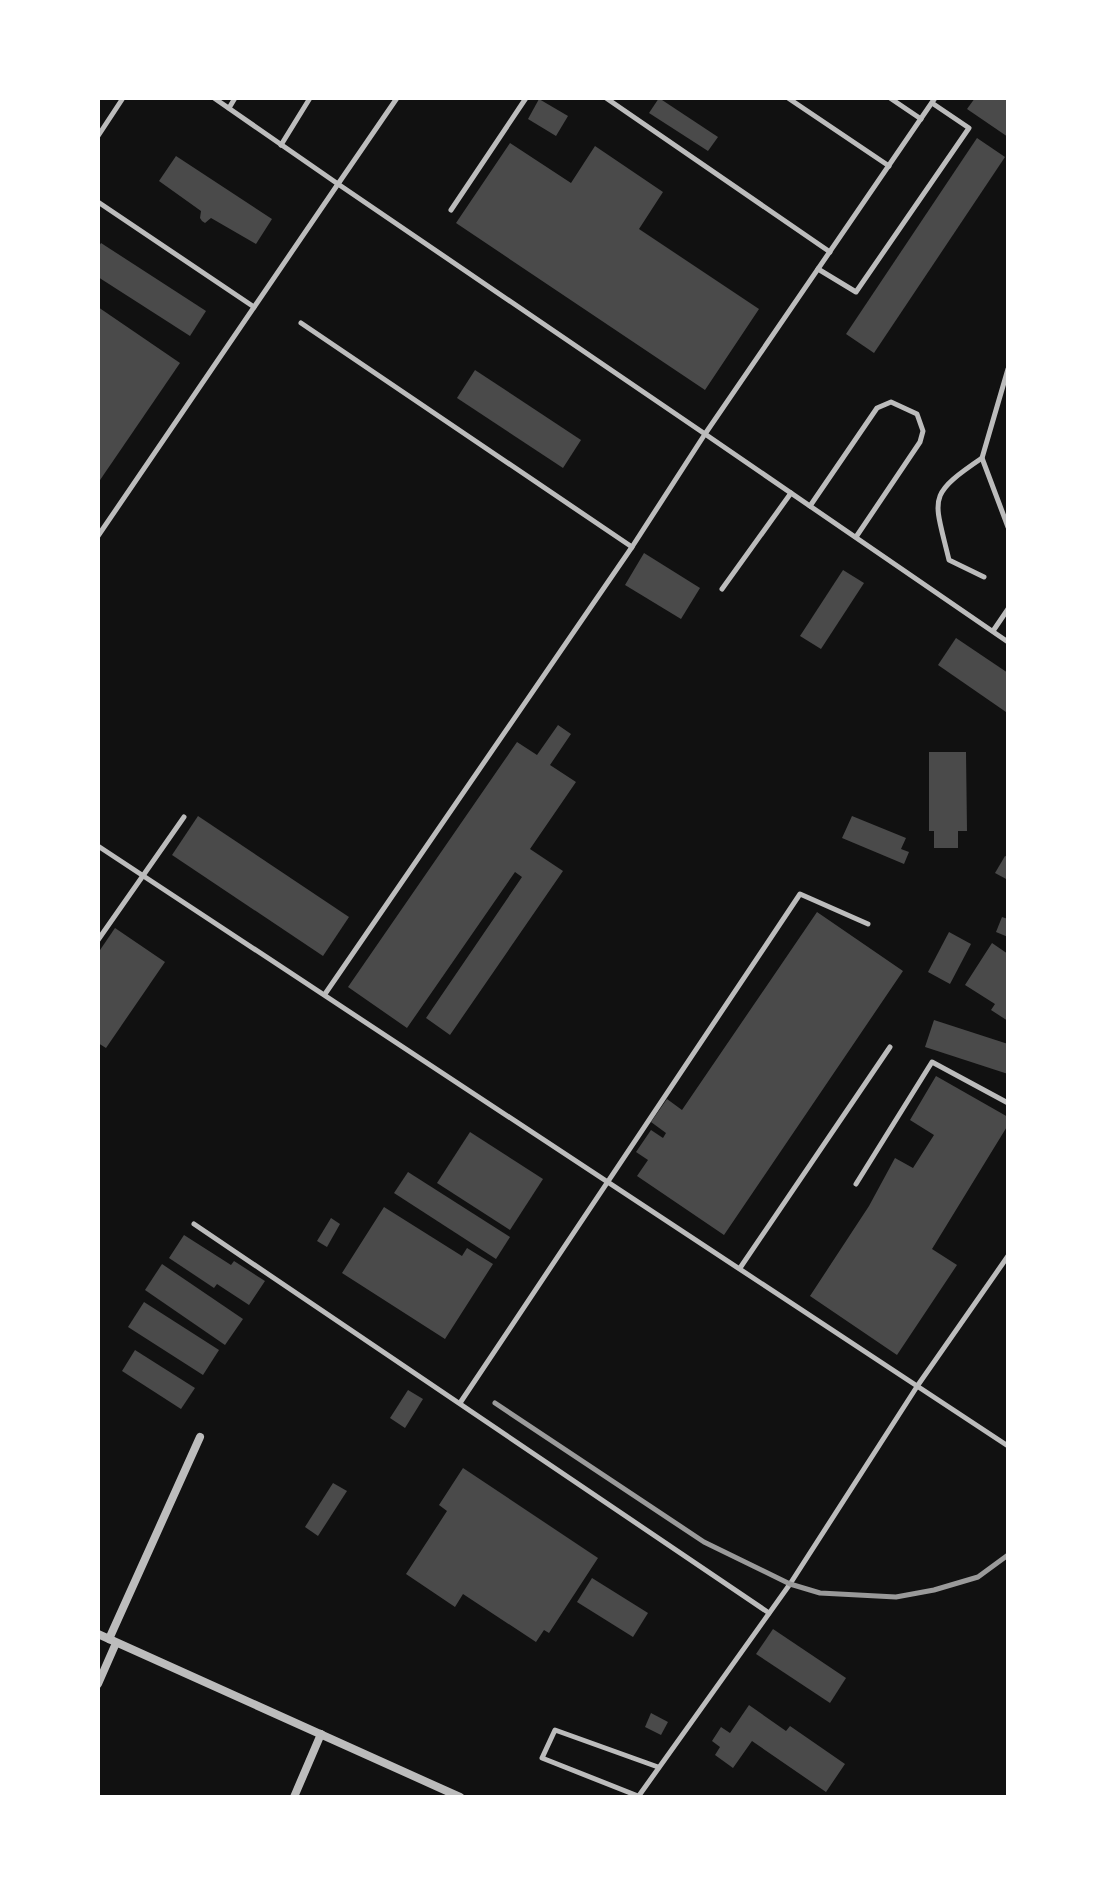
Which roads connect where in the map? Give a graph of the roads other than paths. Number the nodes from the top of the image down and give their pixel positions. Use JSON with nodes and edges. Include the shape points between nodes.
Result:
{"nodes":[{"id":1,"x":123,"y":98,"type":"edge"},
{"id":2,"x":214,"y":98,"type":"edge"},
{"id":3,"x":235,"y":98,"type":"edge"},
{"id":4,"x":310,"y":98,"type":"edge"},
{"id":5,"x":397,"y":98,"type":"edge"},
{"id":6,"x":526,"y":98,"type":"edge"},
{"id":7,"x":606,"y":98,"type":"edge"},
{"id":8,"x":788,"y":98,"type":"edge"},
{"id":9,"x":890,"y":98,"type":"edge"},
{"id":10,"x":934,"y":100,"type":"edge"},
{"id":11,"x":229,"y":108,"type":"junction"},
{"id":12,"x":921,"y":119,"type":"junction"},
{"id":13,"x":98,"y":136,"type":"edge"},
{"id":14,"x":281,"y":145,"type":"junction"},
{"id":15,"x":889,"y":166,"type":"junction"},
{"id":16,"x":338,"y":184,"type":"junction"},
{"id":17,"x":98,"y":202,"type":"edge"},
{"id":18,"x":451,"y":210,"type":"dead end"},
{"id":19,"x":830,"y":252,"type":"junction"},
{"id":20,"x":818,"y":269,"type":"junction"},
{"id":21,"x":254,"y":307,"type":"junction"},
{"id":22,"x":301,"y":323,"type":"dead end"},
{"id":23,"x":1008,"y":369,"type":"edge"},
{"id":24,"x":705,"y":434,"type":"junction"},
{"id":25,"x":982,"y":458,"type":"junction"},
{"id":26,"x":791,"y":493,"type":"junction"},
{"id":27,"x":810,"y":506,"type":"junction"},
{"id":28,"x":1008,"y":527,"type":"edge"},
{"id":29,"x":98,"y":536,"type":"edge"},
{"id":30,"x":856,"y":537,"type":"junction"},
{"id":31,"x":632,"y":547,"type":"junction"},
{"id":32,"x":984,"y":577,"type":"dead end"},
{"id":33,"x":722,"y":589,"type":"dead end"},
{"id":34,"x":1008,"y":609,"type":"edge"},
{"id":35,"x":993,"y":631,"type":"junction"},
{"id":36,"x":1008,"y":642,"type":"edge"},
{"id":37,"x":184,"y":817,"type":"dead end"},
{"id":38,"x":98,"y":846,"type":"edge"},
{"id":39,"x":143,"y":875,"type":"junction"},
{"id":40,"x":868,"y":924,"type":"dead end"},
{"id":41,"x":98,"y":940,"type":"edge"},
{"id":42,"x":325,"y":994,"type":"junction"},
{"id":43,"x":890,"y":1047,"type":"dead end"},
{"id":44,"x":1008,"y":1103,"type":"edge"},
{"id":45,"x":609,"y":1182,"type":"junction"},
{"id":46,"x":856,"y":1184,"type":"dead end"},
{"id":47,"x":194,"y":1224,"type":"dead end"},
{"id":48,"x":1008,"y":1256,"type":"edge"},
{"id":49,"x":740,"y":1268,"type":"junction"},
{"id":50,"x":918,"y":1385,"type":"junction"},
{"id":51,"x":460,"y":1403,"type":"junction"},
{"id":52,"x":200,"y":1437,"type":"dead end"},
{"id":53,"x":1008,"y":1446,"type":"edge"},
{"id":54,"x":769,"y":1613,"type":"junction"},
{"id":55,"x":98,"y":1634,"type":"edge"},
{"id":56,"x":113,"y":1641,"type":"junction"},
{"id":57,"x":98,"y":1684,"type":"edge"},
{"id":58,"x":321,"y":1734,"type":"junction"},
{"id":59,"x":658,"y":1767,"type":"junction"},
{"id":60,"x":294,"y":1797,"type":"edge"},
{"id":61,"x":460,"y":1797,"type":"edge"},
{"id":62,"x":638,"y":1797,"type":"edge"}],
"edges":[{"from":1,"to":13,"type":"lane"},
{"from":2,"to":11,"type":"lane"},
{"from":3,"to":11,"type":"lane"},
{"from":4,"to":14,"type":"lane"},
{"from":5,"to":16,"type":"lane"},
{"from":6,"to":18,"type":"lane"},
{"from":7,"to":19,"type":"lane"},
{"from":8,"to":15,"type":"lane"},
{"from":9,"to":12,"type":"lane"},
{"from":10,"to":12,"type":"lane"},
{"from":10,"to":20,"type":"lane","via":[[969,128],[856,292]]},
{"from":11,"to":14,"type":"lane"},
{"from":12,"to":15,"type":"lane"},
{"from":14,"to":16,"type":"lane"},
{"from":15,"to":19,"type":"lane"},
{"from":16,"to":21,"type":"lane"},
{"from":16,"to":24,"type":"lane"},
{"from":17,"to":21,"type":"lane"},
{"from":19,"to":20,"type":"lane"},
{"from":20,"to":24,"type":"lane"},
{"from":21,"to":29,"type":"lane"},
{"from":22,"to":31,"type":"lane"},
{"from":23,"to":25,"type":"lane"},
{"from":24,"to":26,"type":"lane"},
{"from":24,"to":31,"type":"lane"},
{"from":25,"to":28,"type":"lane"},
{"from":25,"to":32,"type":"lane","via":[[941,491],[937,511],[949,560]]},
{"from":26,"to":27,"type":"lane"},
{"from":26,"to":33,"type":"lane"},
{"from":27,"to":30,"type":"lane"},
{"from":27,"to":30,"type":"lane","via":[[877,408],[891,402],[917,414],[923,431],[920,442]]},
{"from":30,"to":35,"type":"lane"},
{"from":31,"to":42,"type":"lane"},
{"from":34,"to":35,"type":"lane"},
{"from":35,"to":36,"type":"lane"},
{"from":37,"to":39,"type":"lane"},
{"from":38,"to":39,"type":"lane"},
{"from":39,"to":41,"type":"lane"},
{"from":39,"to":42,"type":"lane"},
{"from":40,"to":45,"type":"lane","via":[[800,894]]},
{"from":42,"to":45,"type":"lane"},
{"from":43,"to":49,"type":"lane"},
{"from":44,"to":46,"type":"lane","via":[[932,1062]]},
{"from":45,"to":49,"type":"lane"},
{"from":45,"to":51,"type":"lane"},
{"from":47,"to":51,"type":"lane"},
{"from":48,"to":50,"type":"lane"},
{"from":49,"to":50,"type":"lane"},
{"from":50,"to":53,"type":"lane"},
{"from":50,"to":54,"type":"lane"},
{"from":51,"to":54,"type":"lane"},
{"from":52,"to":56,"type":"street"},
{"from":54,"to":59,"type":"lane"},
{"from":55,"to":56,"type":"street"},
{"from":56,"to":57,"type":"street"},
{"from":56,"to":58,"type":"street"},
{"from":58,"to":60,"type":"street"},
{"from":58,"to":61,"type":"street"},
{"from":59,"to":62,"type":"lane"},
{"from":59,"to":62,"type":"lane","via":[[555,1730],[542,1758]]}]}
